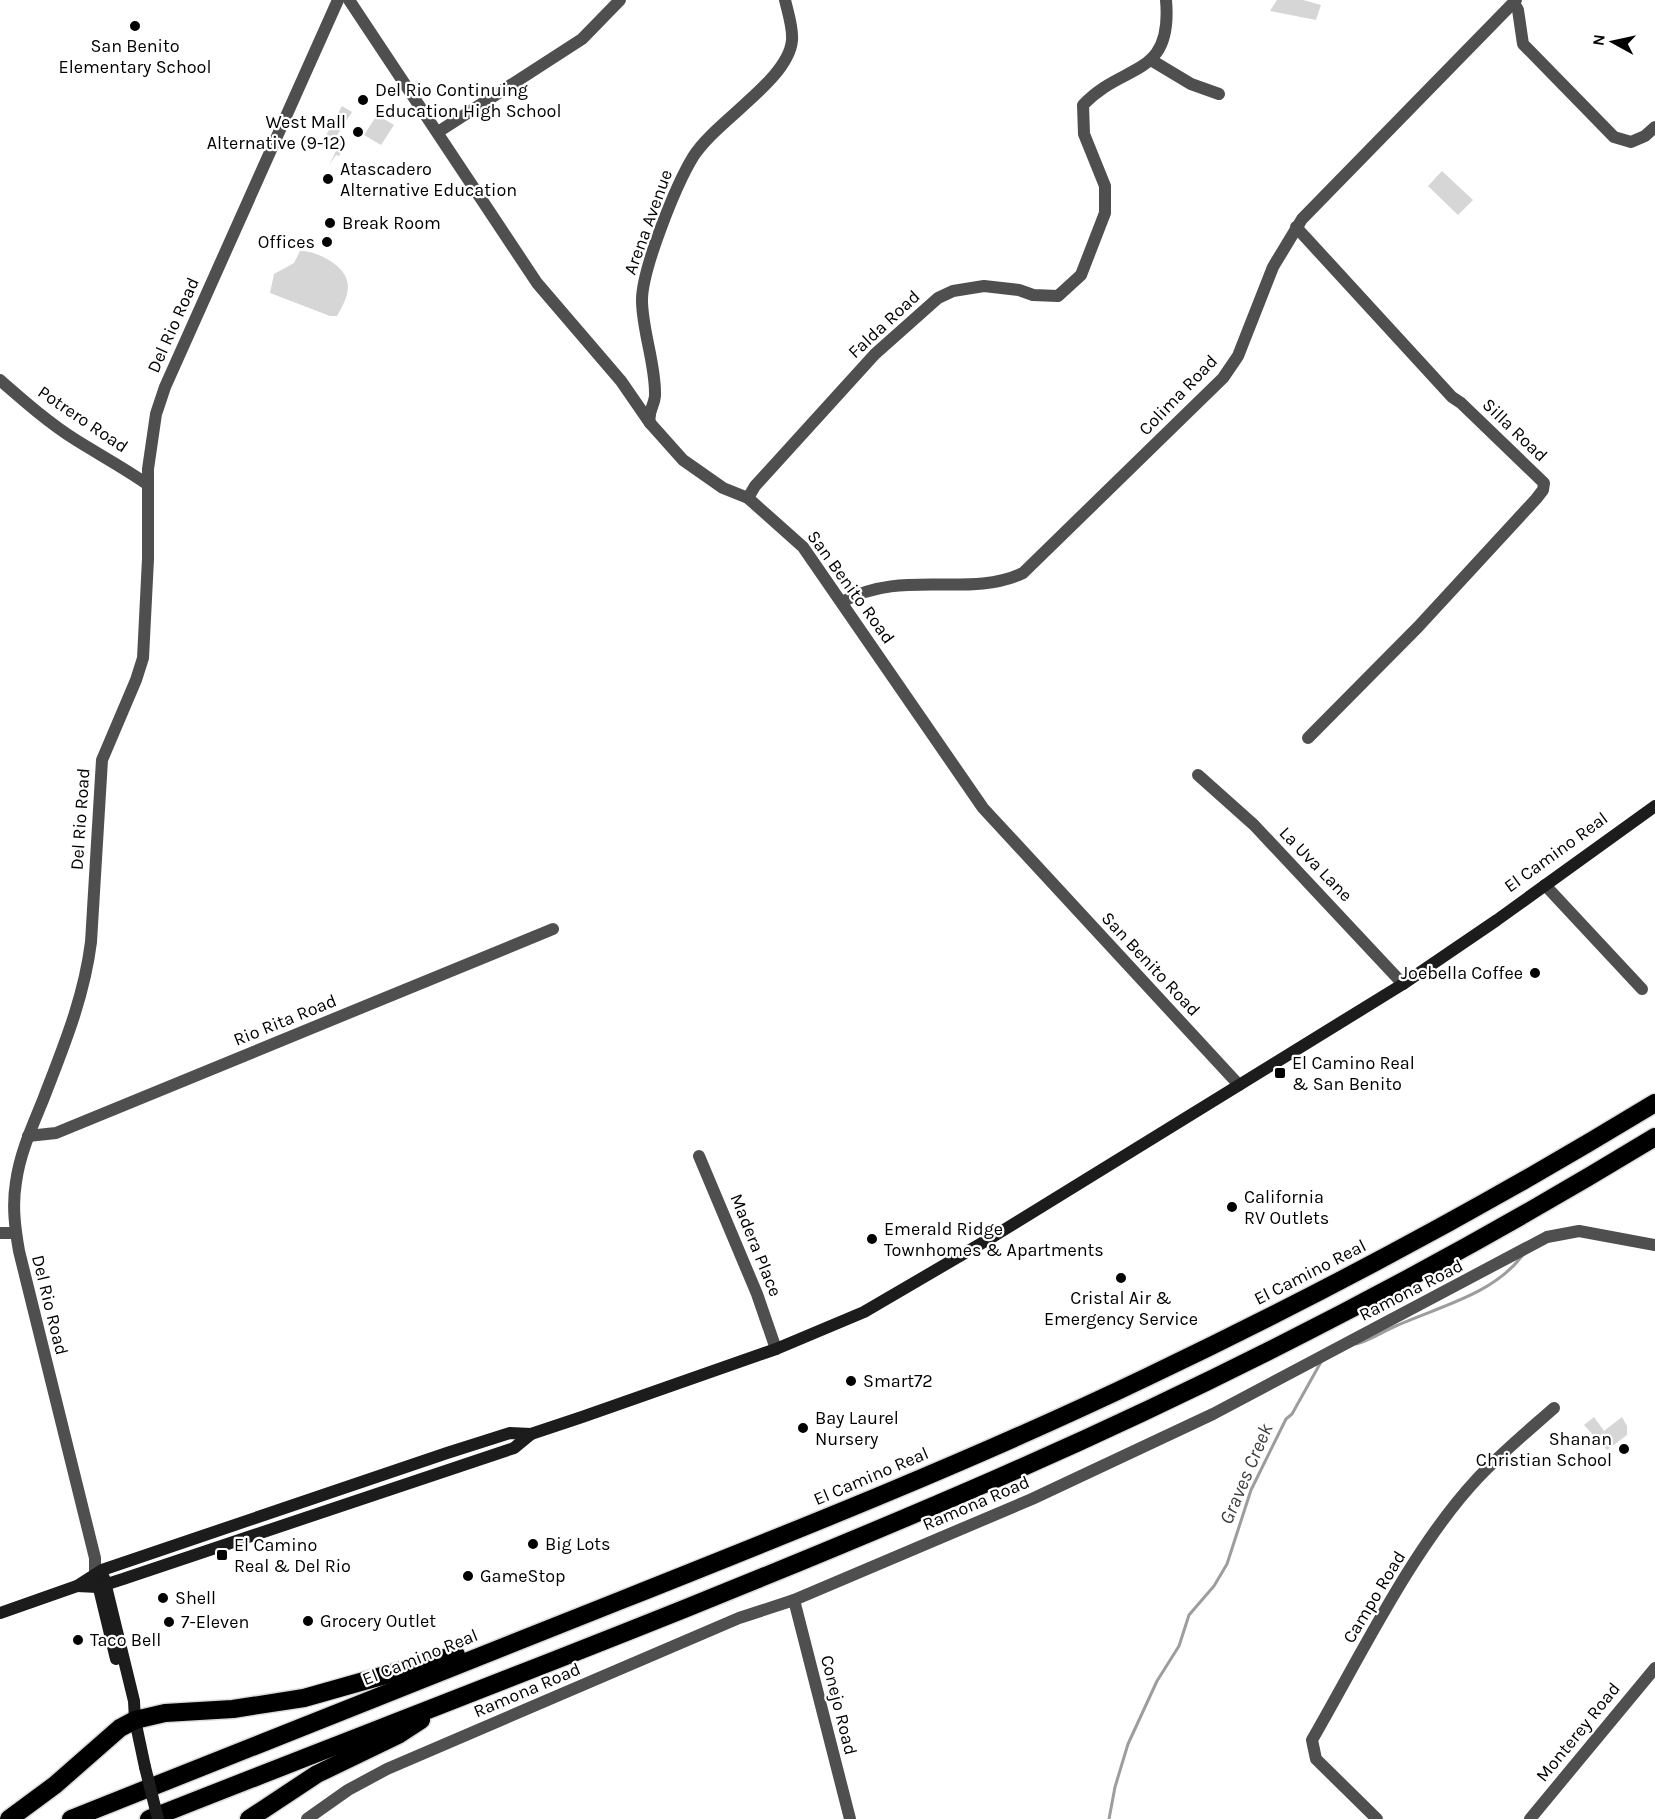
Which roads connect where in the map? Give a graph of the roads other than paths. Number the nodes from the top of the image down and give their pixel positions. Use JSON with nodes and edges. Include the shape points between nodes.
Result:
{"nodes":[{"id":1,"x":338,"y":0,"type":"edge"},
{"id":2,"x":350,"y":0,"type":"edge"},
{"id":3,"x":620,"y":0,"type":"edge"},
{"id":4,"x":784,"y":0,"type":"edge"},
{"id":5,"x":1166,"y":0,"type":"edge"},
{"id":6,"x":1515,"y":1,"type":"edge"},
{"id":7,"x":1151,"y":60,"type":"junction"},
{"id":8,"x":1219,"y":94,"type":"dead end"},
{"id":9,"x":1655,"y":127,"type":"edge"},
{"id":10,"x":438,"y":132,"type":"junction"},
{"id":11,"x":1296,"y":227,"type":"junction"},
{"id":12,"x":0,"y":380,"type":"edge"},
{"id":13,"x":650,"y":423,"type":"junction"},
{"id":14,"x":147,"y":484,"type":"junction"},
{"id":15,"x":748,"y":498,"type":"junction"},
{"id":16,"x":842,"y":602,"type":"junction"},
{"id":17,"x":1308,"y":738,"type":"dead end"},
{"id":18,"x":1198,"y":775,"type":"dead end"},
{"id":19,"x":1655,"y":806,"type":"edge"},
{"id":20,"x":1545,"y":885,"type":"junction"},
{"id":21,"x":553,"y":929,"type":"dead end"},
{"id":22,"x":1404,"y":984,"type":"junction"},
{"id":23,"x":1642,"y":989,"type":"dead end"},
{"id":24,"x":1239,"y":1085,"type":"junction"},
{"id":25,"x":1655,"y":1102,"type":"edge"},
{"id":26,"x":28,"y":1136,"type":"junction"},
{"id":27,"x":1655,"y":1137,"type":"edge"},
{"id":28,"x":699,"y":1156,"type":"dead end"},
{"id":29,"x":0,"y":1233,"type":"edge"},
{"id":30,"x":15,"y":1233,"type":"junction"},
{"id":31,"x":1655,"y":1245,"type":"edge"},
{"id":32,"x":776,"y":1349,"type":"junction"},
{"id":33,"x":1554,"y":1408,"type":"dead end"},
{"id":34,"x":531,"y":1434,"type":"junction"},
{"id":35,"x":99,"y":1571,"type":"junction"},
{"id":36,"x":77,"y":1586,"type":"junction"},
{"id":37,"x":102,"y":1586,"type":"junction"},
{"id":38,"x":794,"y":1600,"type":"junction"},
{"id":39,"x":0,"y":1613,"type":"edge"},
{"id":40,"x":536,"y":1634,"type":"junction"},
{"id":41,"x":1655,"y":1668,"type":"edge"},
{"id":42,"x":457,"y":1697,"type":"junction"},
{"id":43,"x":135,"y":1720,"type":"junction"},
{"id":44,"x":9,"y":1819,"type":"edge"},
{"id":45,"x":71,"y":1819,"type":"edge"},
{"id":46,"x":149,"y":1819,"type":"edge"},
{"id":47,"x":158,"y":1819,"type":"edge"},
{"id":48,"x":249,"y":1819,"type":"edge"},
{"id":49,"x":306,"y":1819,"type":"edge"},
{"id":50,"x":850,"y":1819,"type":"edge"},
{"id":51,"x":1377,"y":1819,"type":"edge"},
{"id":52,"x":1530,"y":1819,"type":"edge"}],
"edges":[{"from":1,"to":14,"type":"street","name":"Del Rio Road","via":[[165,387],[153,431]]},
{"from":2,"to":10,"type":"street","name":"San Benito Road"},
{"from":3,"to":10,"type":"street","via":[[582,39]]},
{"from":4,"to":13,"type":"street","name":"Arena Avenue","via":[[792,29],[787,58],[695,154],[660,233],[642,300],[656,394],[648,415]]},
{"from":5,"to":7,"type":"street","via":[[1164,40]]},
{"from":6,"to":9,"type":"street","via":[[1523,44],[1614,137],[1631,142]]},
{"from":6,"to":11,"type":"street","name":"Colima Road"},
{"from":7,"to":8,"type":"street","via":[[1191,84]]},
{"from":7,"to":15,"type":"street","name":"Falda Road","via":[[1093,94],[1083,105],[1084,134],[1107,195],[1105,213],[1081,275],[1058,296],[984,286],[938,298],[875,354]]},
{"from":10,"to":13,"type":"street","name":"San Benito Road","via":[[537,283],[621,381]]},
{"from":11,"to":16,"type":"street","name":"Colima Road","via":[[1266,281],[1238,356],[1223,378],[1023,573],[989,582],[901,583]]},
{"from":11,"to":17,"type":"street","name":"Silla Road","via":[[1452,397],[1544,483],[1536,499],[1418,627]]},
{"from":12,"to":14,"type":"street","name":"Potrero Road","via":[[36,412]]},
{"from":13,"to":15,"type":"street","name":"San Benito Road","via":[[683,459],[723,488]]},
{"from":14,"to":26,"type":"street","name":"Del Rio Road","via":[[143,658],[102,760],[88,964],[74,1020]]},
{"from":15,"to":16,"type":"street","name":"San Benito Road","via":[[803,547]]},
{"from":16,"to":24,"type":"street","name":"San Benito Road","via":[[983,808]]},
{"from":18,"to":22,"type":"street","name":"La Uva Lane","via":[[1254,825]]},
{"from":19,"to":20,"type":"main road","name":"El Camino Real"},
{"from":20,"to":22,"type":"main road","name":"El Camino Real"},
{"from":20,"to":23,"type":"street"},
{"from":21,"to":26,"type":"street","name":"Rio Rita Road","via":[[56,1133]]},
{"from":22,"to":24,"type":"main road","name":"El Camino Real"},
{"from":24,"to":32,"type":"main road","name":"El Camino Real","via":[[897,1294],[830,1328]]},
{"from":25,"to":40,"type":"highway","name":"El Camino Real","via":[[1383,1258],[1146,1378],[921,1479]]},
{"from":26,"to":30,"type":"street","name":"Del Rio Road","via":[[16,1182]]},
{"from":27,"to":42,"type":"highway","via":[[1365,1301],[1079,1442],[923,1510]]},
{"from":28,"to":32,"type":"street","name":"Madera Place"},
{"from":29,"to":30,"type":"street"},
{"from":30,"to":35,"type":"street","name":"Del Rio Road"},
{"from":31,"to":38,"type":"street","name":"Ramona Road","via":[[1579,1231],[1547,1237],[1213,1414],[1032,1499]]},
{"from":32,"to":34,"type":"main road","name":"El Camino Real"},
{"from":33,"to":51,"type":"street","name":"Campo Road","via":[[1476,1480],[1440,1525],[1312,1740],[1316,1759]]},
{"from":34,"to":35,"type":"main road","name":"El Camino Real","via":[[510,1433]]},
{"from":34,"to":37,"type":"main road","name":"El Camino Real","via":[[514,1448]]},
{"from":35,"to":36,"type":"main road","name":"El Camino Real"},
{"from":35,"to":37,"type":"main road","name":"Del Rio Road"},
{"from":36,"to":37,"type":"main road","name":"El Camino Real"},
{"from":36,"to":39,"type":"main road","name":"El Camino Real"},
{"from":37,"to":43,"type":"main road","name":"Del Rio Road","via":[[134,1701]]},
{"from":38,"to":49,"type":"street","name":"Ramona Road","via":[[739,1618],[387,1768]]},
{"from":38,"to":50,"type":"street","name":"Conejo Road"},
{"from":40,"to":43,"type":"highway","via":[[304,1698],[233,1709],[165,1713]]},
{"from":40,"to":45,"type":"highway","name":"El Camino Real"},
{"from":41,"to":52,"type":"street","name":"Monterey Road"},
{"from":42,"to":46,"type":"highway"},
{"from":42,"to":48,"type":"highway","via":[[398,1735],[317,1773]]},
{"from":43,"to":44,"type":"highway"},
{"from":43,"to":47,"type":"main road","name":"Del Rio Road","bridge":true}]}
